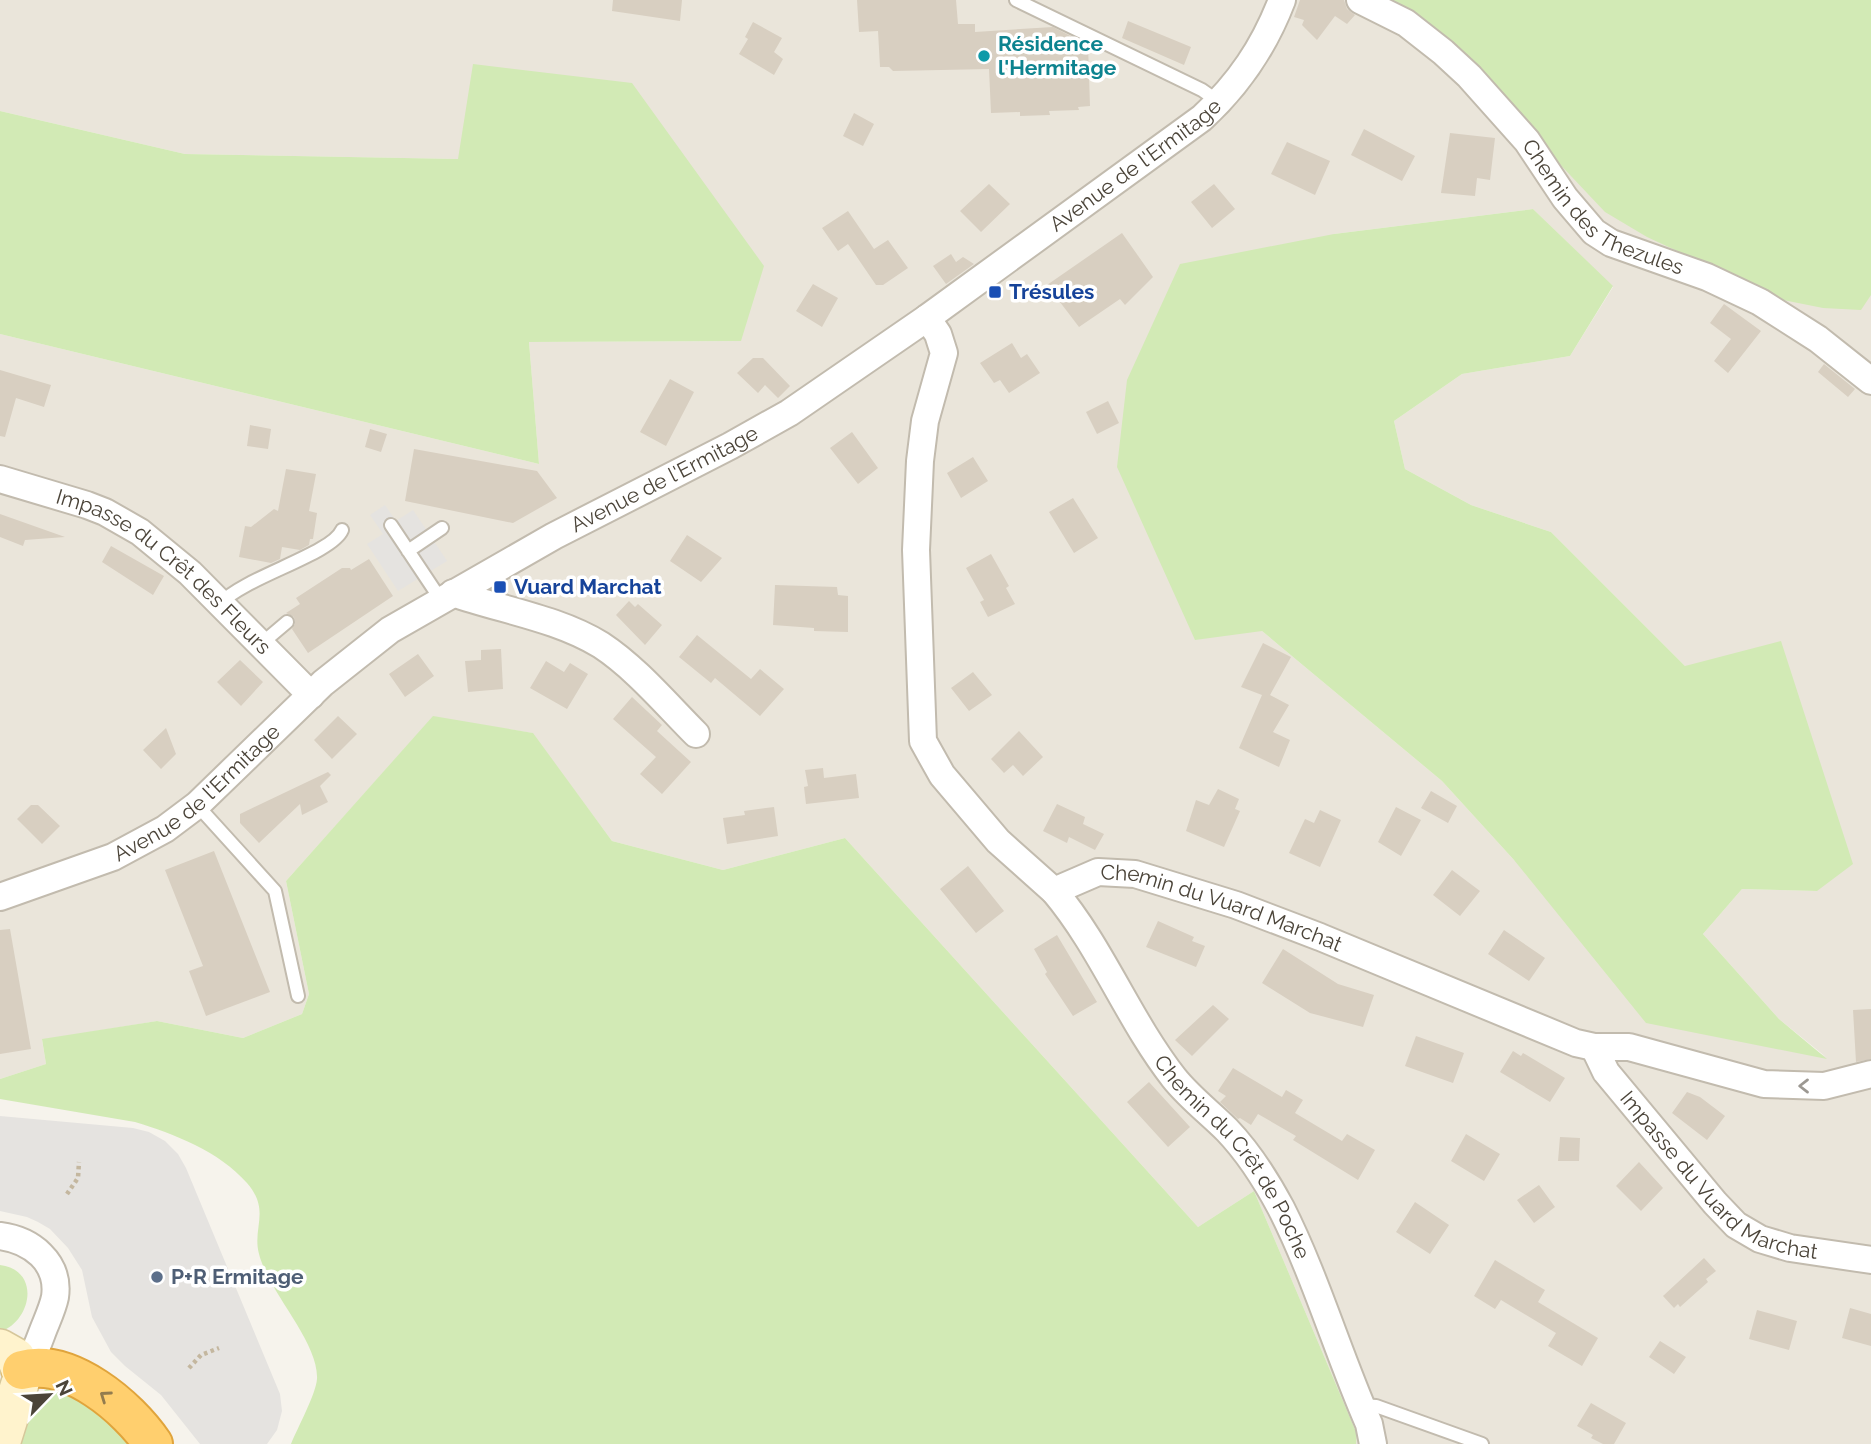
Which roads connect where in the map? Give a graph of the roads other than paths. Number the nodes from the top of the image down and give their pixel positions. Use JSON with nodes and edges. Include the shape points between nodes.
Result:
{"nodes":[{"id":1,"x":1016,"y":0,"type":"edge"},
{"id":2,"x":1282,"y":0,"type":"edge"},
{"id":3,"x":1360,"y":0,"type":"edge"},
{"id":4,"x":1220,"y":102,"type":"junction"},
{"id":5,"x":928,"y":318,"type":"junction"},
{"id":6,"x":1871,"y":381,"type":"edge"},
{"id":7,"x":0,"y":479,"type":"edge"},
{"id":8,"x":391,"y":526,"type":"dead end"},
{"id":9,"x":442,"y":528,"type":"dead end"},
{"id":10,"x":342,"y":530,"type":"dead end"},
{"id":11,"x":408,"y":551,"type":"junction"},
{"id":12,"x":447,"y":596,"type":"junction"},
{"id":13,"x":221,"y":603,"type":"junction"},
{"id":14,"x":287,"y":622,"type":"dead end"},
{"id":15,"x":261,"y":644,"type":"junction"},
{"id":16,"x":311,"y":695,"type":"junction"},
{"id":17,"x":696,"y":734,"type":"dead end"},
{"id":18,"x":197,"y":805,"type":"junction"},
{"id":19,"x":1054,"y":891,"type":"junction"},
{"id":20,"x":0,"y":897,"type":"edge"},
{"id":21,"x":298,"y":996,"type":"dead end"},
{"id":22,"x":1594,"y":1047,"type":"junction"},
{"id":23,"x":1871,"y":1074,"type":"edge"},
{"id":24,"x":0,"y":1236,"type":"edge"},
{"id":25,"x":0,"y":1254,"type":"edge"},
{"id":26,"x":1871,"y":1260,"type":"edge"},
{"id":27,"x":11,"y":1357,"type":"edge"},
{"id":28,"x":1360,"y":1405,"type":"junction"},
{"id":29,"x":1,"y":1444,"type":"edge"},
{"id":30,"x":153,"y":1444,"type":"edge"},
{"id":31,"x":1373,"y":1444,"type":"edge"},
{"id":32,"x":1482,"y":1444,"type":"edge"}],
"edges":[{"from":1,"to":4,"type":"lane"},
{"from":2,"to":4,"type":"street","name":"Avenue de l'Ermitage","via":[[1250,65]]},
{"from":3,"to":6,"type":"street","name":"Chemin des Thezules","via":[[1406,23],[1469,76],[1527,141],[1594,232],[1611,243],[1707,277],[1760,302]]},
{"from":4,"to":5,"type":"street","name":"Avenue de l'Ermitage"},
{"from":5,"to":12,"type":"street","name":"Avenue de l'Ermitage","via":[[760,430]]},
{"from":5,"to":19,"type":"street","via":[[944,353],[927,411],[920,461],[916,550],[923,741],[942,775],[998,841]]},
{"from":7,"to":13,"type":"street","name":"Impasse du Crêt des Fleurs","via":[[123,521],[156,543]]},
{"from":8,"to":11,"type":"lane"},
{"from":9,"to":11,"type":"lane"},
{"from":10,"to":13,"type":"lane","via":[[314,552],[240,587]]},
{"from":11,"to":12,"type":"lane"},
{"from":12,"to":16,"type":"street","name":"Avenue de l'Ermitage","via":[[372,643]]},
{"from":12,"to":17,"type":"street","via":[[575,632],[602,646]]},
{"from":13,"to":15,"type":"street","name":"Impasse du Crêt des Fleurs"},
{"from":14,"to":15,"type":"lane"},
{"from":15,"to":16,"type":"street","name":"Impasse du Crêt des Fleurs"},
{"from":16,"to":18,"type":"street","name":"Avenue de l'Ermitage"},
{"from":18,"to":20,"type":"street","name":"Avenue de l'Ermitage","via":[[165,829],[113,857]]},
{"from":18,"to":21,"type":"lane","via":[[275,891]]},
{"from":19,"to":22,"type":"street","name":"Chemin du Vuard Marchat","via":[[1098,872],[1135,874],[1236,905],[1553,1035]]},
{"from":19,"to":28,"type":"street","name":"Chemin du Crêt de Poche","via":[[1077,918],[1175,1080],[1229,1132],[1261,1172],[1299,1250]]},
{"from":23,"to":22,"type":"street","name":"Chemin du Vuard Marchat","one_way":true,"via":[[1824,1086],[1764,1084],[1629,1047]]},
{"from":22,"to":26,"type":"street","name":"Impasse du Vuard Marchat","via":[[1606,1072],[1736,1225],[1790,1248]]},
{"from":24,"to":27,"type":"street","via":[[22,1240],[41,1254],[55,1286],[51,1310],[29,1362]]},
{"from":25,"to":27,"type":"street","via":[[24,1262],[39,1287],[30,1323]]},
{"from":27,"to":29,"type":"main road","via":[[21,1384]]},
{"from":30,"to":27,"type":"highway","one_way":true,"via":[[124,1411],[73,1376]]},
{"from":28,"to":31,"type":"street","name":"Chemin du Crêt de Poche"},
{"from":28,"to":32,"type":"lane","via":[[1376,1406]]}]}
